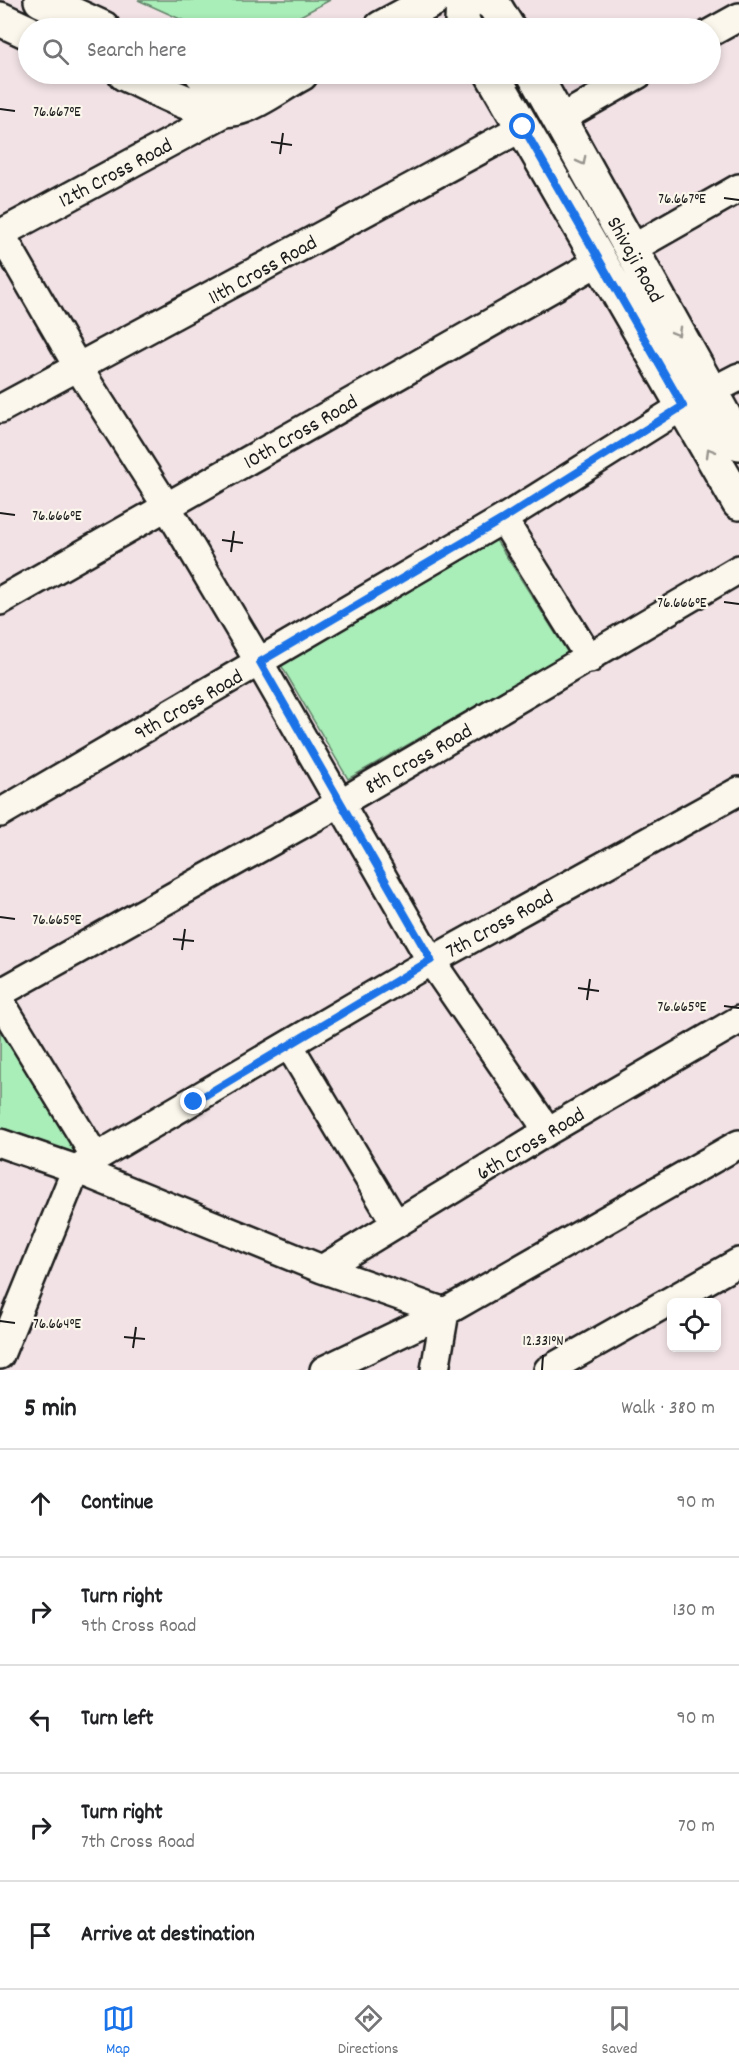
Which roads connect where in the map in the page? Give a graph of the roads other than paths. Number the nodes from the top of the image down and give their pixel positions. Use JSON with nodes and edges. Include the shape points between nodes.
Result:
{"nodes":[{"id":1,"x":41,"y":0,"type":"edge"},
{"id":2,"x":433,"y":0,"type":"edge"},
{"id":3,"x":463,"y":0,"type":"edge"},
{"id":4,"x":487,"y":0,"type":"edge"},
{"id":5,"x":739,"y":16,"type":"edge"},
{"id":6,"x":81,"y":18,"type":"edge"},
{"id":7,"x":400,"y":18,"type":"edge"},
{"id":8,"x":462,"y":18,"type":"edge"},
{"id":9,"x":502,"y":18,"type":"edge"},
{"id":10,"x":0,"y":19,"type":"edge"},
{"id":11,"x":18,"y":27,"type":"edge"},
{"id":12,"x":721,"y":27,"type":"edge"},
{"id":13,"x":148,"y":84,"type":"edge"},
{"id":14,"x":283,"y":84,"type":"edge"},
{"id":15,"x":498,"y":84,"type":"edge"},
{"id":16,"x":540,"y":84,"type":"edge"},
{"id":17,"x":621,"y":84,"type":"edge"},
{"id":18,"x":230,"y":110,"type":"junction"},
{"id":19,"x":560,"y":119,"type":"junction"},
{"id":20,"x":523,"y":127,"type":"junction"},
{"id":21,"x":739,"y":188,"type":"edge"},
{"id":22,"x":0,"y":234,"type":"edge"},
{"id":23,"x":630,"y":250,"type":"junction"},
{"id":24,"x":600,"y":261,"type":"junction"},
{"id":25,"x":78,"y":369,"type":"junction"},
{"id":26,"x":711,"y":392,"type":"edge"},
{"id":27,"x":0,"y":409,"type":"edge"},
{"id":28,"x":739,"y":443,"type":"edge"},
{"id":29,"x":739,"y":503,"type":"edge"},
{"id":30,"x":167,"y":507,"type":"junction"},
{"id":31,"x":503,"y":519,"type":"junction"},
{"id":32,"x":739,"y":569,"type":"edge"},
{"id":33,"x":0,"y":601,"type":"edge"},
{"id":34,"x":590,"y":659,"type":"junction"},
{"id":35,"x":260,"y":662,"type":"junction"},
{"id":36,"x":739,"y":791,"type":"edge"},
{"id":37,"x":342,"y":802,"type":"junction"},
{"id":38,"x":0,"y":813,"type":"edge"},
{"id":39,"x":431,"y":960,"type":"junction"},
{"id":40,"x":0,"y":993,"type":"edge"},
{"id":41,"x":0,"y":1001,"type":"edge"},
{"id":42,"x":739,"y":1020,"type":"edge"},
{"id":43,"x":289,"y":1045,"type":"junction"},
{"id":44,"x":548,"y":1131,"type":"junction"},
{"id":45,"x":0,"y":1143,"type":"edge"},
{"id":46,"x":739,"y":1144,"type":"edge"},
{"id":47,"x":86,"y":1164,"type":"junction"},
{"id":48,"x":396,"y":1224,"type":"junction"},
{"id":49,"x":739,"y":1262,"type":"edge"},
{"id":50,"x":322,"y":1269,"type":"junction"},
{"id":51,"x":445,"y":1312,"type":"junction"},
{"id":52,"x":0,"y":1355,"type":"edge"},
{"id":53,"x":0,"y":1368,"type":"edge"},
{"id":54,"x":5,"y":1370,"type":"edge"},
{"id":55,"x":324,"y":1370,"type":"edge"},
{"id":56,"x":435,"y":1370,"type":"edge"},
{"id":57,"x":548,"y":1370,"type":"edge"}],
"edges":[{"from":1,"to":6,"type":"street"},
{"from":2,"to":7,"type":"street"},
{"from":3,"to":8,"type":"street"},
{"from":4,"to":9,"type":"street"},
{"from":5,"to":12,"type":"street"},
{"from":10,"to":11,"type":"street"},
{"from":13,"to":18,"type":"street","via":[[197,105]]},
{"from":14,"to":18,"type":"street","name":"12th Cross Road"},
{"from":15,"to":20,"type":"street"},
{"from":16,"to":19,"type":"street","name":"Shivaji Road"},
{"from":17,"to":19,"type":"street"},
{"from":18,"to":22,"type":"street","name":"12th Cross Road"},
{"from":19,"to":23,"type":"street","name":"Shivaji Road","one_way":true},
{"from":20,"to":24,"type":"street"},
{"from":20,"to":25,"type":"street","name":"11th Cross Road"},
{"from":21,"to":23,"type":"street"},
{"from":22,"to":25,"type":"street"},
{"from":23,"to":26,"type":"street","name":"Shivaji Road","one_way":true},
{"from":24,"to":26,"type":"street"},
{"from":24,"to":30,"type":"street","name":"10th Cross Road"},
{"from":25,"to":27,"type":"street","name":"11th Cross Road"},
{"from":25,"to":30,"type":"street"},
{"from":26,"to":28,"type":"street","name":"Shivaji Road"},
{"from":29,"to":26,"type":"street","one_way":true},
{"from":26,"to":31,"type":"street","name":"9th Cross Road"},
{"from":30,"to":33,"type":"street","name":"10th Cross Road"},
{"from":30,"to":35,"type":"street"},
{"from":31,"to":34,"type":"street"},
{"from":31,"to":35,"type":"street","name":"9th Cross Road"},
{"from":32,"to":34,"type":"street","name":"8th Cross Road"},
{"from":34,"to":37,"type":"street","name":"8th Cross Road"},
{"from":35,"to":37,"type":"street"},
{"from":35,"to":38,"type":"street","name":"9th Cross Road"},
{"from":36,"to":39,"type":"street","name":"7th Cross Road"},
{"from":37,"to":39,"type":"street"},
{"from":37,"to":40,"type":"street","name":"8th Cross Road"},
{"from":39,"to":43,"type":"street","name":"7th Cross Road"},
{"from":39,"to":44,"type":"street"},
{"from":41,"to":47,"type":"street"},
{"from":42,"to":44,"type":"street","name":"6th Cross Road"},
{"from":43,"to":47,"type":"street","name":"7th Cross Road"},
{"from":43,"to":48,"type":"street"},
{"from":44,"to":48,"type":"street","name":"6th Cross Road"},
{"from":45,"to":47,"type":"street"},
{"from":46,"to":51,"type":"street"},
{"from":47,"to":50,"type":"street"},
{"from":47,"to":52,"type":"street"},
{"from":48,"to":50,"type":"street","name":"6th Cross Road"},
{"from":49,"to":57,"type":"street"},
{"from":50,"to":51,"type":"street"},
{"from":51,"to":55,"type":"street"},
{"from":51,"to":56,"type":"street"},
{"from":53,"to":54,"type":"street"}]}
